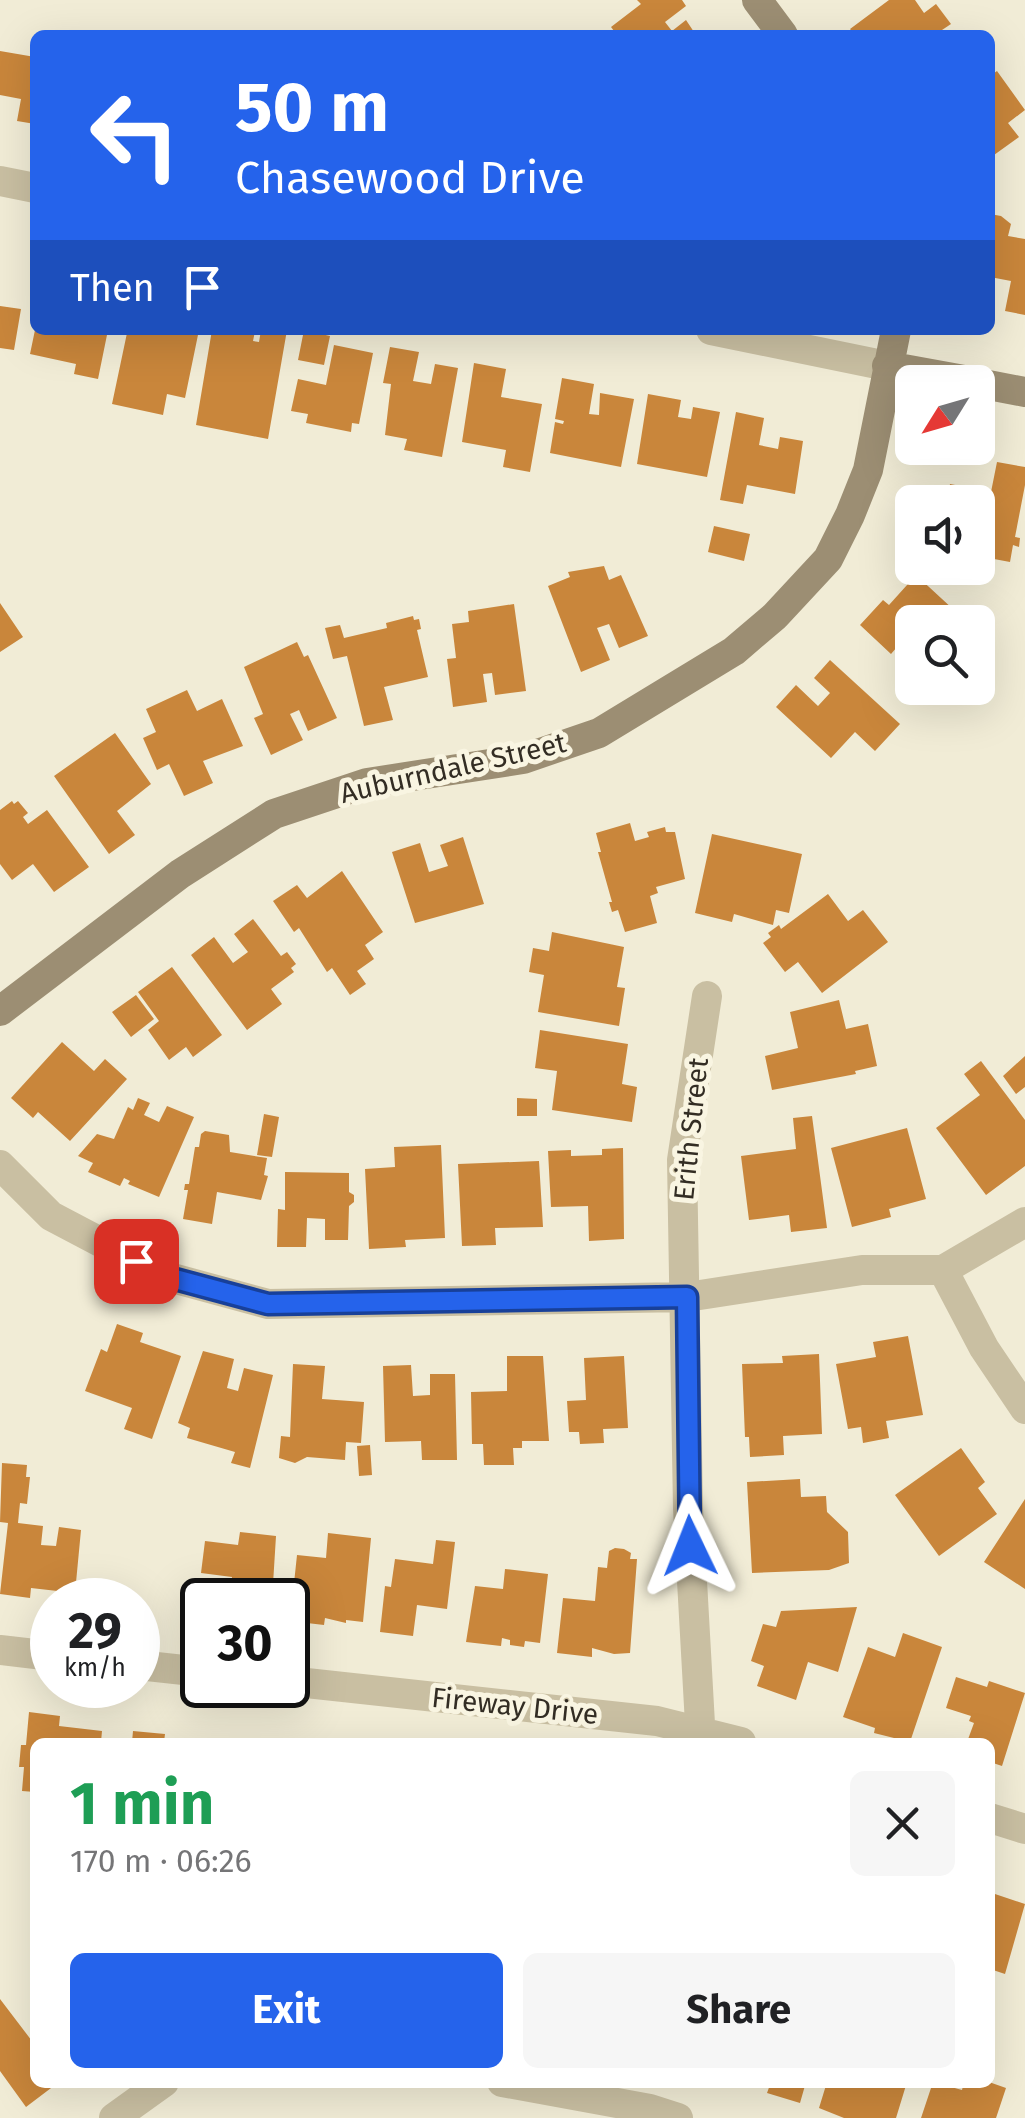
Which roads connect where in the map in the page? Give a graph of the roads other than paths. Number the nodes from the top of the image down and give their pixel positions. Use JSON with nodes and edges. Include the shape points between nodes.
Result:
{"nodes":[{"id":1,"x":757,"y":0,"type":"edge"},
{"id":2,"x":779,"y":30,"type":"edge"},
{"id":3,"x":0,"y":182,"type":"edge"},
{"id":4,"x":30,"y":187,"type":"edge"},
{"id":5,"x":736,"y":335,"type":"edge"},
{"id":6,"x":895,"y":335,"type":"edge"},
{"id":7,"x":888,"y":366,"type":"junction"},
{"id":8,"x":895,"y":367,"type":"edge"},
{"id":9,"x":995,"y":386,"type":"edge"},
{"id":10,"x":1025,"y":392,"type":"edge"},
{"id":11,"x":708,"y":996,"type":"dead end"},
{"id":12,"x":0,"y":1012,"type":"edge"},
{"id":13,"x":0,"y":1165,"type":"edge"},
{"id":14,"x":1025,"y":1222,"type":"edge"},
{"id":15,"x":943,"y":1270,"type":"junction"},
{"id":16,"x":687,"y":1297,"type":"junction"},
{"id":17,"x":1025,"y":1409,"type":"edge"},
{"id":18,"x":0,"y":1650,"type":"edge"},
{"id":19,"x":30,"y":1653,"type":"edge"},
{"id":20,"x":310,"y":1683,"type":"edge"},
{"id":21,"x":700,"y":1736,"type":"edge"},
{"id":22,"x":995,"y":1820,"type":"edge"},
{"id":23,"x":1025,"y":1829,"type":"edge"},
{"id":24,"x":157,"y":2088,"type":"edge"},
{"id":25,"x":548,"y":2088,"type":"edge"},
{"id":26,"x":662,"y":2103,"type":"edge"},
{"id":27,"x":128,"y":2114,"type":"edge"}],
"edges":[{"from":1,"to":2,"type":"street"},
{"from":3,"to":4,"type":"street"},
{"from":5,"to":7,"type":"street"},
{"from":6,"to":7,"type":"street","name":"Auburndale Street"},
{"from":7,"to":8,"type":"street"},
{"from":7,"to":12,"type":"street","name":"Auburndale Street","via":[[868,470],[828,559],[734,650],[599,733],[523,758],[367,784],[274,814],[180,874]]},
{"from":9,"to":10,"type":"street"},
{"from":11,"to":16,"type":"street","name":"Erith Street","via":[[682,1160]]},
{"from":13,"to":16,"type":"street","via":[[52,1216],[164,1276],[268,1304]]},
{"from":14,"to":15,"type":"street"},
{"from":15,"to":16,"type":"street","via":[[862,1270]]},
{"from":15,"to":17,"type":"street"},
{"from":16,"to":21,"type":"street","name":"Erith Street","via":[[688,1509]]},
{"from":18,"to":19,"type":"street"},
{"from":20,"to":21,"type":"street","name":"Fireway Drive","via":[[657,1721]]},
{"from":22,"to":23,"type":"street"},
{"from":24,"to":27,"type":"street"},
{"from":25,"to":26,"type":"street"}]}
